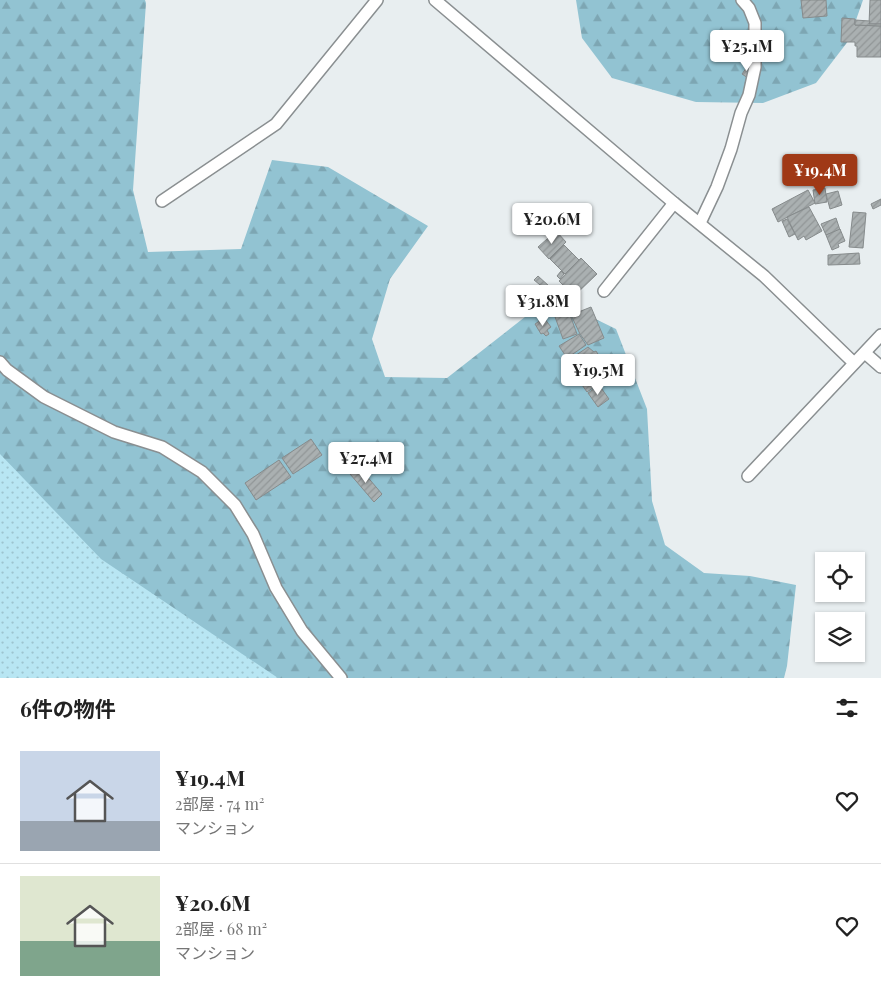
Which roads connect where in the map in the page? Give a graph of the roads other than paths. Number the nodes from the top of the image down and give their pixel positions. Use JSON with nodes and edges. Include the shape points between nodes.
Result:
{"nodes":[{"id":1,"x":377,"y":0,"type":"edge"},
{"id":2,"x":435,"y":0,"type":"edge"},
{"id":3,"x":742,"y":0,"type":"edge"},
{"id":4,"x":162,"y":200,"type":"dead end"},
{"id":5,"x":674,"y":203,"type":"junction"},
{"id":6,"x":700,"y":223,"type":"junction"},
{"id":7,"x":604,"y":291,"type":"dead end"},
{"id":8,"x":881,"y":335,"type":"edge"},
{"id":9,"x":865,"y":352,"type":"junction"},
{"id":10,"x":0,"y":362,"type":"edge"},
{"id":11,"x":854,"y":363,"type":"junction"},
{"id":12,"x":881,"y":367,"type":"edge"},
{"id":13,"x":748,"y":476,"type":"dead end"},
{"id":14,"x":341,"y":678,"type":"edge"}],
"edges":[{"from":1,"to":4,"type":"street","via":[[276,124]]},
{"from":2,"to":5,"type":"street"},
{"from":3,"to":6,"type":"street","via":[[755,23],[755,67],[749,95],[720,179]]},
{"from":5,"to":6,"type":"street"},
{"from":5,"to":7,"type":"street"},
{"from":6,"to":11,"type":"street","via":[[764,276]]},
{"from":8,"to":9,"type":"street"},
{"from":9,"to":11,"type":"street"},
{"from":9,"to":12,"type":"street"},
{"from":10,"to":14,"type":"street","via":[[44,396],[114,432],[162,447],[202,472],[235,505],[253,534],[276,588],[302,631]]},
{"from":11,"to":13,"type":"street"}]}
